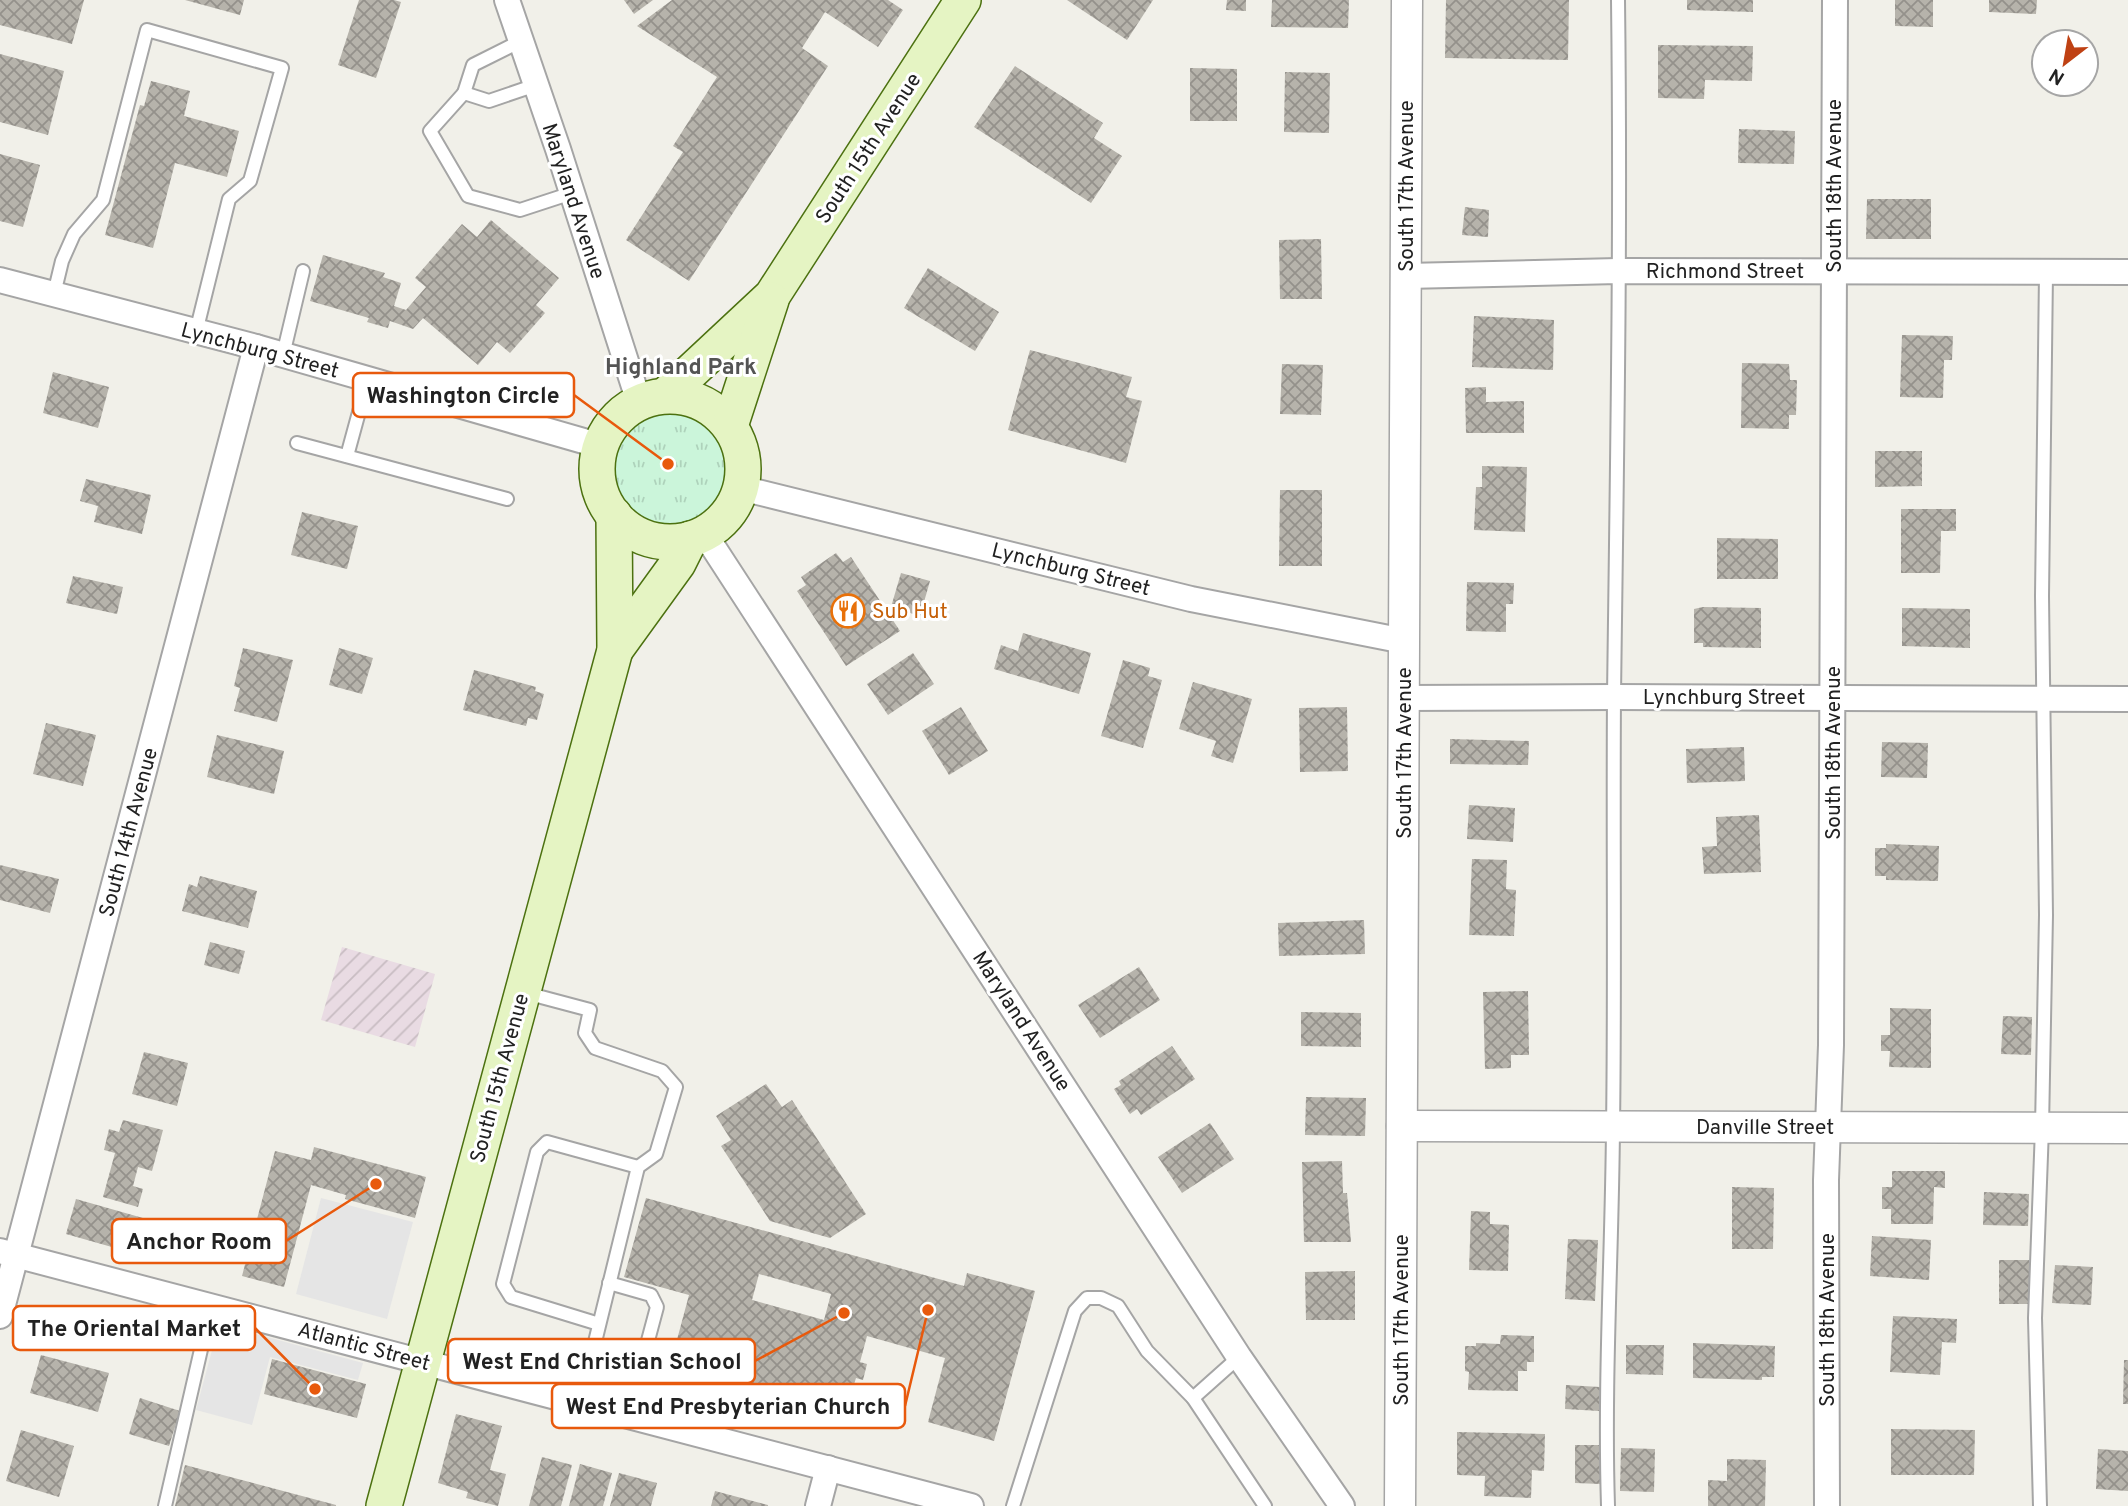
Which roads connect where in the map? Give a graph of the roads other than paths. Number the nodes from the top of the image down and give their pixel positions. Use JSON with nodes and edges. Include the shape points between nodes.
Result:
{"nodes":[{"id":1,"x":507,"y":0,"type":"edge"},
{"id":2,"x":963,"y":0,"type":"edge"},
{"id":3,"x":1407,"y":0,"type":"edge"},
{"id":4,"x":1618,"y":0,"type":"edge"},
{"id":5,"x":1835,"y":0,"type":"edge"},
{"id":6,"x":521,"y":41,"type":"junction"},
{"id":7,"x":536,"y":85,"type":"junction"},
{"id":8,"x":464,"y":93,"type":"junction"},
{"id":9,"x":572,"y":192,"type":"junction"},
{"id":10,"x":1834,"y":270,"type":"junction"},
{"id":11,"x":303,"y":271,"type":"dead end"},
{"id":12,"x":1618,"y":271,"type":"junction"},
{"id":13,"x":2128,"y":272,"type":"edge"},
{"id":14,"x":2046,"y":273,"type":"junction"},
{"id":15,"x":1406,"y":276,"type":"junction"},
{"id":16,"x":0,"y":280,"type":"edge"},
{"id":17,"x":54,"y":294,"type":"junction"},
{"id":18,"x":772,"y":296,"type":"junction"},
{"id":19,"x":196,"y":332,"type":"junction"},
{"id":20,"x":256,"y":347,"type":"junction"},
{"id":21,"x":282,"y":355,"type":"junction"},
{"id":22,"x":368,"y":379,"type":"junction"},
{"id":23,"x":652,"y":399,"type":"junction"},
{"id":24,"x":730,"y":426,"type":"junction"},
{"id":25,"x":297,"y":443,"type":"dead end"},
{"id":26,"x":601,"y":446,"type":"junction"},
{"id":27,"x":347,"y":456,"type":"junction"},
{"id":28,"x":741,"y":488,"type":"junction"},
{"id":29,"x":507,"y":499,"type":"dead end"},
{"id":30,"x":614,"y":516,"type":"junction"},
{"id":31,"x":697,"y":536,"type":"junction"},
{"id":32,"x":1404,"y":641,"type":"junction"},
{"id":33,"x":615,"y":649,"type":"junction"},
{"id":34,"x":1614,"y":697,"type":"junction"},
{"id":35,"x":1404,"y":698,"type":"junction"},
{"id":36,"x":1833,"y":698,"type":"junction"},
{"id":37,"x":2043,"y":699,"type":"junction"},
{"id":38,"x":2128,"y":699,"type":"edge"},
{"id":39,"x":522,"y":992,"type":"junction"},
{"id":40,"x":1402,"y":1126,"type":"junction"},
{"id":41,"x":1613,"y":1126,"type":"junction"},
{"id":42,"x":1828,"y":1127,"type":"junction"},
{"id":43,"x":2042,"y":1128,"type":"junction"},
{"id":44,"x":2128,"y":1128,"type":"edge"},
{"id":45,"x":638,"y":1167,"type":"junction"},
{"id":46,"x":8,"y":1254,"type":"edge"},
{"id":47,"x":609,"y":1283,"type":"junction"},
{"id":48,"x":211,"y":1306,"type":"junction"},
{"id":49,"x":0,"y":1316,"type":"edge"},
{"id":50,"x":599,"y":1324,"type":"junction"},
{"id":51,"x":1239,"y":1356,"type":"junction"},
{"id":52,"x":422,"y":1361,"type":"junction"},
{"id":53,"x":1193,"y":1398,"type":"junction"},
{"id":54,"x":580,"y":1403,"type":"junction"},
{"id":55,"x":628,"y":1415,"type":"junction"},
{"id":56,"x":828,"y":1468,"type":"junction"},
{"id":57,"x":165,"y":1506,"type":"edge"},
{"id":58,"x":384,"y":1506,"type":"edge"},
{"id":59,"x":818,"y":1506,"type":"edge"},
{"id":60,"x":971,"y":1506,"type":"edge"},
{"id":61,"x":1013,"y":1506,"type":"edge"},
{"id":62,"x":1265,"y":1506,"type":"edge"},
{"id":63,"x":1342,"y":1506,"type":"edge"},
{"id":64,"x":1400,"y":1506,"type":"edge"},
{"id":65,"x":1608,"y":1506,"type":"edge"},
{"id":66,"x":1827,"y":1506,"type":"edge"},
{"id":67,"x":2040,"y":1506,"type":"edge"}],
"edges":[{"from":1,"to":6,"type":"street","name":"Maryland Avenue"},
{"from":2,"to":18,"type":"main road","name":"South 15th Avenue"},
{"from":3,"to":15,"type":"street","name":"South 17th Avenue"},
{"from":4,"to":12,"type":"lane"},
{"from":5,"to":10,"type":"street","name":"South 18th Avenue"},
{"from":6,"to":7,"type":"street","name":"Maryland Avenue"},
{"from":6,"to":8,"type":"lane","via":[[473,65]]},
{"from":7,"to":8,"type":"lane","via":[[489,101]]},
{"from":7,"to":9,"type":"street","name":"Maryland Avenue"},
{"from":8,"to":9,"type":"lane","via":[[430,131],[468,197],[520,210]]},
{"from":9,"to":23,"type":"street","name":"Maryland Avenue"},
{"from":10,"to":12,"type":"street","name":"Richmond Street"},
{"from":10,"to":14,"type":"street","name":"Richmond Street"},
{"from":10,"to":36,"type":"street","name":"South 18th Avenue"},
{"from":11,"to":21,"type":"lane"},
{"from":12,"to":15,"type":"street","name":"Richmond Street"},
{"from":12,"to":34,"type":"lane"},
{"from":13,"to":14,"type":"street","name":"Richmond Street"},
{"from":14,"to":37,"type":"lane"},
{"from":15,"to":32,"type":"street","name":"South 17th Avenue"},
{"from":16,"to":17,"type":"street","name":"Lynchburg Street"},
{"from":17,"to":19,"type":"street","name":"Lynchburg Street"},
{"from":17,"to":19,"type":"lane","via":[[74,234],[103,200],[147,30],[282,68],[250,181],[229,199]]},
{"from":18,"to":23,"type":"main road","name":"South 15th Avenue"},
{"from":18,"to":24,"type":"main road","name":"South 15th Avenue"},
{"from":19,"to":20,"type":"street","name":"Lynchburg Street"},
{"from":20,"to":21,"type":"street","name":"Lynchburg Street"},
{"from":20,"to":46,"type":"street","name":"South 14th Avenue"},
{"from":21,"to":22,"type":"street","name":"Lynchburg Street"},
{"from":22,"to":26,"type":"street","name":"Lynchburg Street"},
{"from":22,"to":27,"type":"lane"},
{"from":23,"to":24,"type":"main road","via":[[690,399],[712,409]]},
{"from":23,"to":26,"type":"main road","via":[[616,420]]},
{"from":24,"to":28,"type":"main road","via":[[742,456]]},
{"from":25,"to":27,"type":"lane"},
{"from":26,"to":30,"type":"main road","via":[[597,470],[601,494]]},
{"from":27,"to":29,"type":"lane"},
{"from":28,"to":31,"type":"main road","via":[[720,522]]},
{"from":28,"to":32,"type":"street","name":"Lynchburg Street","via":[[1191,599]]},
{"from":30,"to":31,"type":"main road","via":[[649,538],[670,542]]},
{"from":30,"to":33,"type":"main road","name":"South 15th Avenue"},
{"from":31,"to":33,"type":"main road","name":"South 15th Avenue"},
{"from":31,"to":51,"type":"street","name":"Maryland Avenue"},
{"from":32,"to":35,"type":"street","name":"South 17th Avenue"},
{"from":33,"to":39,"type":"main road","name":"South 15th Avenue"},
{"from":34,"to":35,"type":"street","name":"Lynchburg Street"},
{"from":34,"to":36,"type":"street","name":"Lynchburg Street"},
{"from":34,"to":41,"type":"lane"},
{"from":35,"to":40,"type":"street","name":"South 17th Avenue"},
{"from":36,"to":37,"type":"street","name":"Lynchburg Street"},
{"from":36,"to":42,"type":"street","name":"South 18th Avenue"},
{"from":37,"to":38,"type":"street","name":"Lynchburg Street"},
{"from":37,"to":43,"type":"lane","via":[[2046,915]]},
{"from":39,"to":45,"type":"lane","via":[[590,1010],[585,1033],[595,1048],[662,1071],[676,1087],[656,1154]]},
{"from":39,"to":52,"type":"main road","name":"South 15th Avenue"},
{"from":40,"to":41,"type":"street","name":"Danville Street"},
{"from":40,"to":64,"type":"street","name":"South 17th Avenue"},
{"from":41,"to":42,"type":"street","name":"Danville Street"},
{"from":41,"to":65,"type":"lane"},
{"from":42,"to":43,"type":"street","name":"Danville Street"},
{"from":42,"to":66,"type":"street","name":"South 18th Avenue"},
{"from":43,"to":44,"type":"street","name":"Danville Street"},
{"from":43,"to":67,"type":"lane","via":[[2035,1318]]},
{"from":45,"to":47,"type":"lane"},
{"from":45,"to":50,"type":"lane","via":[[547,1142],[537,1152],[503,1284],[512,1297]]},
{"from":46,"to":48,"type":"street","name":"Atlantic Street"},
{"from":46,"to":49,"type":"street","name":"South 14th Avenue"},
{"from":47,"to":50,"type":"lane"},
{"from":47,"to":55,"type":"lane","via":[[651,1295],[657,1307]]},
{"from":48,"to":52,"type":"street","name":"Atlantic Street"},
{"from":48,"to":57,"type":"lane"},
{"from":50,"to":54,"type":"lane"},
{"from":51,"to":53,"type":"lane"},
{"from":51,"to":63,"type":"street","name":"Maryland Avenue"},
{"from":52,"to":54,"type":"street","name":"Atlantic Street"},
{"from":52,"to":58,"type":"main road","name":"South 15th Avenue"},
{"from":53,"to":61,"type":"lane","via":[[1147,1351],[1118,1306],[1087,1298],[1075,1311]]},
{"from":53,"to":62,"type":"lane"},
{"from":54,"to":55,"type":"street","name":"Atlantic Street"},
{"from":55,"to":56,"type":"street","name":"Atlantic Street"},
{"from":56,"to":59,"type":"street"},
{"from":56,"to":60,"type":"street","name":"Atlantic Street"}]}
